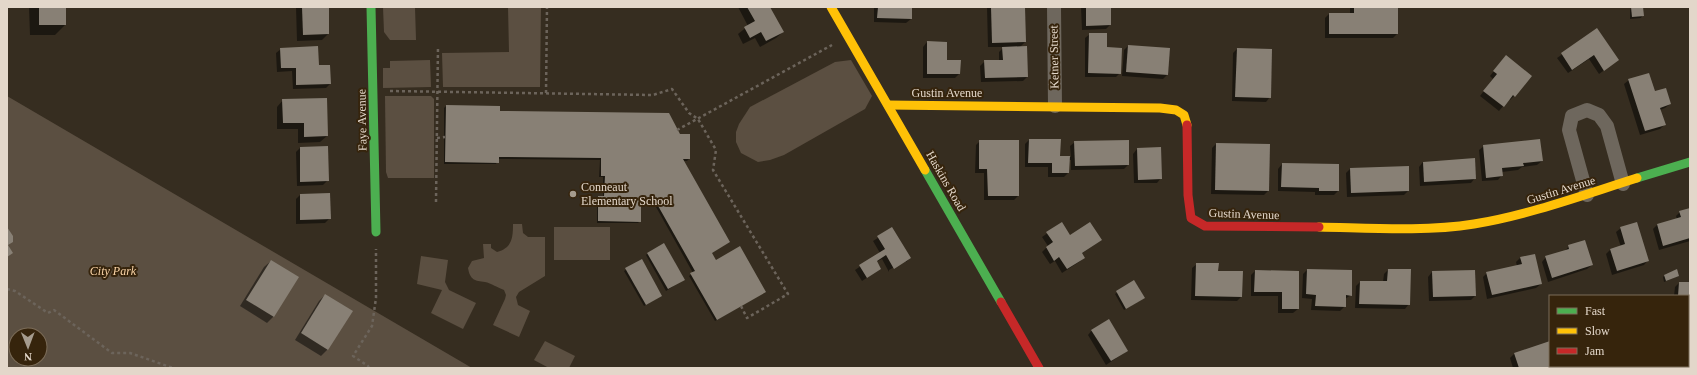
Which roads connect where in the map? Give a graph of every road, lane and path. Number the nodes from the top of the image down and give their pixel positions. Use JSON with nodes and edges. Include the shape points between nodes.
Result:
{"nodes":[{"id":1,"x":372,"y":7,"type":"edge"},
{"id":2,"x":547,"y":7,"type":"edge"},
{"id":3,"x":831,"y":7,"type":"edge"},
{"id":4,"x":1054,"y":7,"type":"edge"},
{"id":5,"x":832,"y":45,"type":"dead end"},
{"id":6,"x":438,"y":46,"type":"dead end"},
{"id":7,"x":373,"y":91,"type":"junction"},
{"id":8,"x":438,"y":92,"type":"junction"},
{"id":9,"x":546,"y":93,"type":"junction"},
{"id":10,"x":888,"y":105,"type":"junction"},
{"id":11,"x":1055,"y":106,"type":"junction"},
{"id":12,"x":698,"y":119,"type":"junction"},
{"id":13,"x":678,"y":130,"type":"dead end"},
{"id":14,"x":446,"y":137,"type":"dead end"},
{"id":15,"x":437,"y":138,"type":"junction"},
{"id":16,"x":1690,"y":162,"type":"edge"},
{"id":17,"x":1623,"y":184,"type":"junction"},
{"id":18,"x":1587,"y":195,"type":"junction"},
{"id":19,"x":436,"y":202,"type":"dead end"},
{"id":20,"x":376,"y":232,"type":"joint"},
{"id":21,"x":7,"y":289,"type":"edge"},
{"id":22,"x":741,"y":306,"type":"dead end"},
{"id":23,"x":173,"y":368,"type":"edge"},
{"id":24,"x":369,"y":368,"type":"edge"},
{"id":25,"x":1039,"y":368,"type":"edge"}],
"edges":[{"from":1,"to":7,"type":"street","name":"Faye Avenue"},
{"from":2,"to":9,"type":"path"},
{"from":3,"to":10,"type":"street","name":"Haskins Road"},
{"from":4,"to":11,"type":"street","name":"Ketner Street"},
{"from":5,"to":12,"type":"path"},
{"from":6,"to":8,"type":"path"},
{"from":7,"to":8,"type":"path"},
{"from":7,"to":20,"type":"street","name":"Faye Avenue"},
{"from":8,"to":9,"type":"path"},
{"from":8,"to":15,"type":"path"},
{"from":9,"to":12,"type":"path","via":[[653,95],[672,89],[689,113]]},
{"from":10,"to":11,"type":"street","name":"Gustin Avenue"},
{"from":10,"to":25,"type":"street","name":"Haskins Road"},
{"from":11,"to":18,"type":"street","name":"Gustin Avenue","via":[[1160,108],[1176,110],[1184,115],[1187,126],[1191,218],[1205,226],[1438,228],[1518,215]]},
{"from":12,"to":13,"type":"path"},
{"from":12,"to":22,"type":"path","via":[[716,150],[713,170],[788,294],[747,318]]},
{"from":14,"to":15,"type":"path"},
{"from":15,"to":19,"type":"path"},
{"from":16,"to":17,"type":"street","name":"Gustin Avenue"},
{"from":17,"to":18,"type":"street","name":"Gustin Avenue"},
{"from":17,"to":18,"type":"street","via":[[1607,126],[1599,115],[1587,110],[1572,116],[1569,130]]},
{"from":20,"to":24,"type":"path","via":[[376,298],[372,326],[353,356]]},
{"from":21,"to":23,"type":"path","via":[[15,290],[48,313],[54,310],[112,354],[130,353]]}]}
